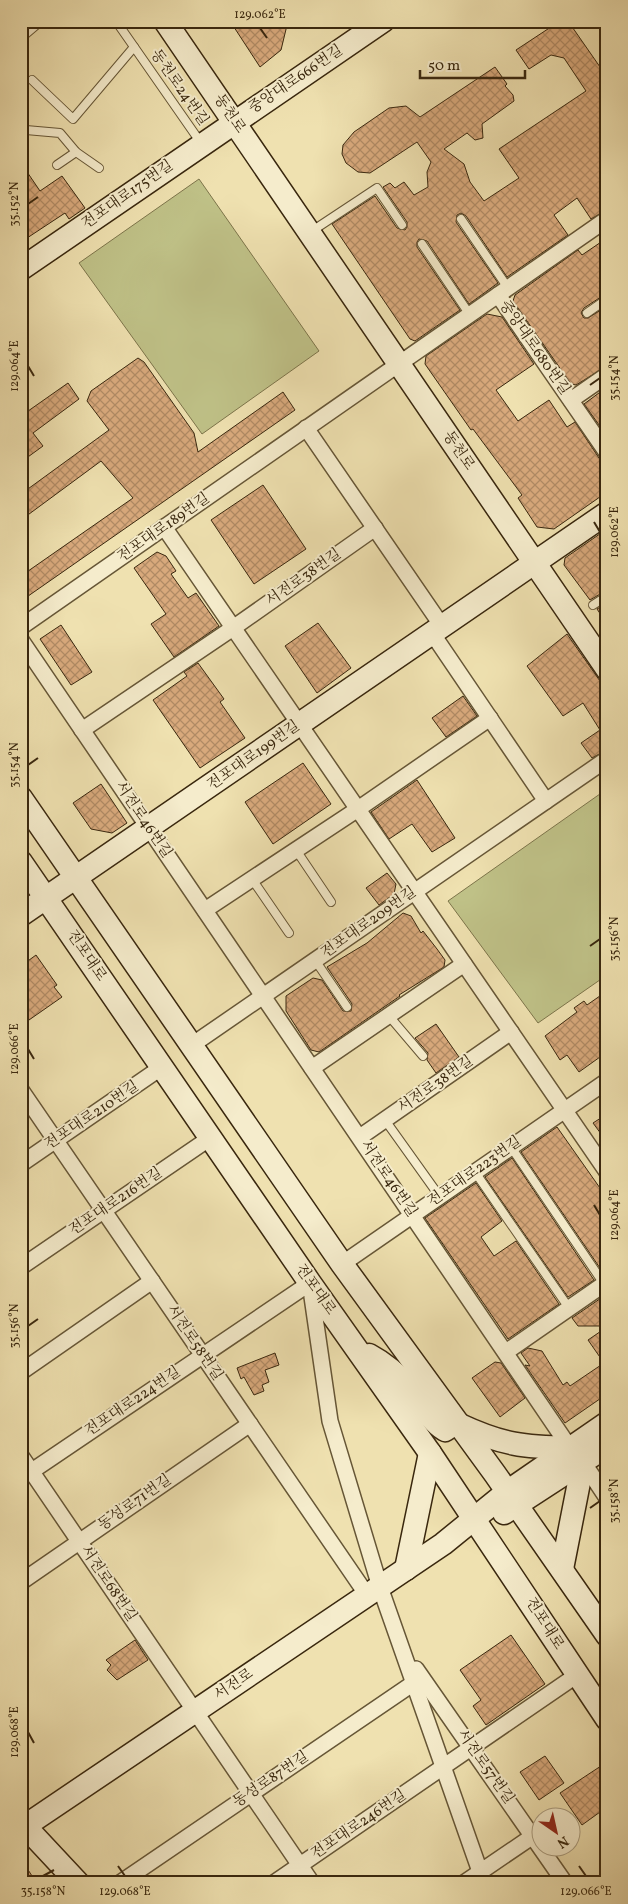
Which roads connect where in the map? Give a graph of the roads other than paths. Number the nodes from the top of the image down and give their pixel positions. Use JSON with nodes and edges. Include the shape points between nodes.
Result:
{"nodes":[{"id":1,"x":40,"y":21,"type":"edge"},
{"id":2,"x":116,"y":21,"type":"edge"},
{"id":3,"x":165,"y":21,"type":"edge"},
{"id":4,"x":383,"y":21,"type":"edge"},
{"id":5,"x":21,"y":38,"type":"edge"},
{"id":6,"x":134,"y":47,"type":"junction"},
{"id":7,"x":32,"y":80,"type":"dead end"},
{"id":8,"x":234,"y":122,"type":"junction"},
{"id":9,"x":21,"y":127,"type":"edge"},
{"id":10,"x":202,"y":144,"type":"junction"},
{"id":11,"x":76,"y":152,"type":"junction"},
{"id":12,"x":57,"y":165,"type":"dead end"},
{"id":13,"x":99,"y":168,"type":"dead end"},
{"id":14,"x":461,"y":219,"type":"dead end"},
{"id":15,"x":607,"y":219,"type":"edge"},
{"id":16,"x":402,"y":225,"type":"dead end"},
{"id":17,"x":309,"y":233,"type":"junction"},
{"id":18,"x":422,"y":244,"type":"dead end"},
{"id":19,"x":21,"y":269,"type":"edge"},
{"id":20,"x":503,"y":292,"type":"junction"},
{"id":21,"x":607,"y":299,"type":"edge"},
{"id":22,"x":587,"y":313,"type":"dead end"},
{"id":23,"x":470,"y":315,"type":"junction"},
{"id":24,"x":399,"y":364,"type":"junction"},
{"id":25,"x":607,"y":375,"type":"edge"},
{"id":26,"x":571,"y":400,"type":"junction"},
{"id":27,"x":306,"y":428,"type":"junction"},
{"id":28,"x":607,"y":452,"type":"edge"},
{"id":29,"x":607,"y":513,"type":"edge"},
{"id":30,"x":164,"y":528,"type":"junction"},
{"id":31,"x":375,"y":528,"type":"junction"},
{"id":32,"x":534,"y":563,"type":"junction"},
{"id":33,"x":607,"y":596,"type":"edge"},
{"id":34,"x":594,"y":605,"type":"dead end"},
{"id":35,"x":21,"y":627,"type":"edge"},
{"id":36,"x":234,"y":628,"type":"junction"},
{"id":37,"x":437,"y":630,"type":"junction"},
{"id":38,"x":21,"y":640,"type":"edge"},
{"id":39,"x":607,"y":669,"type":"edge"},
{"id":40,"x":490,"y":718,"type":"junction"},
{"id":41,"x":300,"y":724,"type":"junction"},
{"id":42,"x":82,"y":730,"type":"junction"},
{"id":43,"x":607,"y":759,"type":"edge"},
{"id":44,"x":21,"y":798,"type":"edge"},
{"id":45,"x":546,"y":801,"type":"junction"},
{"id":46,"x":358,"y":810,"type":"junction"},
{"id":47,"x":149,"y":828,"type":"junction"},
{"id":48,"x":296,"y":850,"type":"junction"},
{"id":49,"x":21,"y":862,"type":"edge"},
{"id":50,"x":76,"y":878,"type":"junction"},
{"id":51,"x":252,"y":879,"type":"junction"},
{"id":52,"x":414,"y":891,"type":"junction"},
{"id":53,"x":46,"y":898,"type":"junction"},
{"id":54,"x":331,"y":902,"type":"dead end"},
{"id":55,"x":205,"y":910,"type":"junction"},
{"id":56,"x":21,"y":915,"type":"edge"},
{"id":57,"x":289,"y":933,"type":"dead end"},
{"id":58,"x":315,"y":960,"type":"junction"},
{"id":59,"x":464,"y":964,"type":"junction"},
{"id":60,"x":263,"y":996,"type":"junction"},
{"id":61,"x":347,"y":1007,"type":"dead end"},
{"id":62,"x":389,"y":1016,"type":"junction"},
{"id":63,"x":511,"y":1032,"type":"junction"},
{"id":64,"x":192,"y":1045,"type":"junction"},
{"id":65,"x":422,"y":1056,"type":"dead end"},
{"id":66,"x":162,"y":1068,"type":"junction"},
{"id":67,"x":312,"y":1068,"type":"junction"},
{"id":68,"x":607,"y":1081,"type":"edge"},
{"id":69,"x":21,"y":1090,"type":"edge"},
{"id":70,"x":565,"y":1110,"type":"junction"},
{"id":71,"x":385,"y":1120,"type":"junction"},
{"id":72,"x":210,"y":1138,"type":"junction"},
{"id":73,"x":360,"y":1138,"type":"junction"},
{"id":74,"x":56,"y":1140,"type":"junction"},
{"id":75,"x":511,"y":1147,"type":"junction"},
{"id":76,"x":21,"y":1164,"type":"edge"},
{"id":77,"x":475,"y":1172,"type":"junction"},
{"id":78,"x":607,"y":1172,"type":"edge"},
{"id":79,"x":440,"y":1197,"type":"junction"},
{"id":80,"x":104,"y":1210,"type":"junction"},
{"id":81,"x":413,"y":1215,"type":"junction"},
{"id":82,"x":342,"y":1264,"type":"junction"},
{"id":83,"x":21,"y":1267,"type":"edge"},
{"id":84,"x":152,"y":1281,"type":"junction"},
{"id":85,"x":310,"y":1283,"type":"junction"},
{"id":86,"x":606,"y":1283,"type":"edge"},
{"id":87,"x":569,"y":1308,"type":"junction"},
{"id":88,"x":359,"y":1351,"type":"junction"},
{"id":89,"x":506,"y":1352,"type":"junction"},
{"id":90,"x":202,"y":1354,"type":"junction"},
{"id":91,"x":21,"y":1372,"type":"edge"},
{"id":92,"x":452,"y":1416,"type":"junction"},
{"id":93,"x":607,"y":1423,"type":"edge"},
{"id":94,"x":250,"y":1424,"type":"junction"},
{"id":95,"x":607,"y":1446,"type":"edge"},
{"id":96,"x":430,"y":1453,"type":"junction"},
{"id":97,"x":577,"y":1455,"type":"junction"},
{"id":98,"x":21,"y":1456,"type":"edge"},
{"id":99,"x":32,"y":1471,"type":"junction"},
{"id":100,"x":512,"y":1498,"type":"junction"},
{"id":101,"x":607,"y":1498,"type":"edge"},
{"id":102,"x":477,"y":1523,"type":"junction"},
{"id":103,"x":79,"y":1542,"type":"junction"},
{"id":104,"x":406,"y":1569,"type":"junction"},
{"id":105,"x":562,"y":1569,"type":"junction"},
{"id":106,"x":21,"y":1582,"type":"edge"},
{"id":107,"x":374,"y":1591,"type":"junction"},
{"id":108,"x":607,"y":1635,"type":"edge"},
{"id":109,"x":577,"y":1675,"type":"junction"},
{"id":110,"x":418,"y":1680,"type":"junction"},
{"id":111,"x":195,"y":1712,"type":"junction"},
{"id":112,"x":607,"y":1718,"type":"edge"},
{"id":113,"x":471,"y":1748,"type":"junction"},
{"id":114,"x":443,"y":1767,"type":"junction"},
{"id":115,"x":251,"y":1794,"type":"junction"},
{"id":116,"x":22,"y":1826,"type":"edge"},
{"id":117,"x":530,"y":1832,"type":"edge"},
{"id":118,"x":530,"y":1838,"type":"edge"},
{"id":119,"x":547,"y":1856,"type":"edge"},
{"id":120,"x":300,"y":1865,"type":"junction"},
{"id":121,"x":482,"y":1877,"type":"edge"},
{"id":122,"x":78,"y":1883,"type":"edge"},
{"id":123,"x":120,"y":1883,"type":"edge"},
{"id":124,"x":274,"y":1883,"type":"edge"},
{"id":125,"x":312,"y":1883,"type":"edge"},
{"id":126,"x":464,"y":1883,"type":"edge"},
{"id":127,"x":565,"y":1883,"type":"edge"}],
"edges":[{"from":1,"to":5,"type":"lane"},
{"from":2,"to":6,"type":"lane","name":"동천로24번길"},
{"from":3,"to":8,"type":"main road","name":"동천로"},
{"from":4,"to":8,"type":"main road","name":"중앙대로666번길"},
{"from":6,"to":7,"type":"lane","name":"동천로24번길","via":[[72,119]]},
{"from":6,"to":10,"type":"lane","name":"동천로24번길"},
{"from":8,"to":10,"type":"main road","name":"전포대로175번길"},
{"from":8,"to":17,"type":"main road","name":"동천로"},
{"from":9,"to":11,"type":"lane","via":[[60,134]]},
{"from":10,"to":19,"type":"main road","name":"전포대로175번길"},
{"from":11,"to":12,"type":"lane"},
{"from":11,"to":13,"type":"lane"},
{"from":14,"to":20,"type":"lane","name":"중앙대로680번길"},
{"from":15,"to":20,"type":"street","name":"중앙대로680번길"},
{"from":16,"to":17,"type":"lane","via":[[377,188]]},
{"from":17,"to":24,"type":"main road","name":"동천로"},
{"from":18,"to":23,"type":"lane"},
{"from":20,"to":23,"type":"street","name":"중앙대로680번길"},
{"from":20,"to":26,"type":"street","name":"중앙대로680번길"},
{"from":21,"to":22,"type":"lane"},
{"from":23,"to":24,"type":"street","name":"중앙대로680번길"},
{"from":24,"to":27,"type":"street","name":"전포대로189번길"},
{"from":24,"to":32,"type":"main road","name":"동천로"},
{"from":25,"to":26,"type":"street"},
{"from":26,"to":28,"type":"street","name":"중앙대로680번길"},
{"from":27,"to":30,"type":"street","name":"전포대로189번길"},
{"from":27,"to":31,"type":"street"},
{"from":29,"to":32,"type":"main road","name":"전포대로199번길"},
{"from":30,"to":35,"type":"street","name":"전포대로189번길"},
{"from":30,"to":36,"type":"street"},
{"from":31,"to":36,"type":"street","name":"서전로38번길"},
{"from":31,"to":37,"type":"street"},
{"from":32,"to":37,"type":"main road","name":"전포대로199번길"},
{"from":32,"to":39,"type":"main road","name":"동천로"},
{"from":33,"to":34,"type":"lane"},
{"from":36,"to":41,"type":"street"},
{"from":36,"to":42,"type":"street"},
{"from":37,"to":40,"type":"street"},
{"from":37,"to":41,"type":"main road","name":"전포대로199번길"},
{"from":38,"to":42,"type":"street","name":"서전로46번길"},
{"from":40,"to":45,"type":"street"},
{"from":40,"to":46,"type":"street"},
{"from":41,"to":46,"type":"street"},
{"from":41,"to":47,"type":"main road","name":"전포대로199번길"},
{"from":42,"to":47,"type":"street","name":"서전로46번길"},
{"from":43,"to":45,"type":"street","name":"전포대로209번길"},
{"from":44,"to":50,"type":"main road"},
{"from":45,"to":52,"type":"street","name":"전포대로209번길"},
{"from":46,"to":48,"type":"street"},
{"from":46,"to":52,"type":"street"},
{"from":47,"to":50,"type":"main road","name":"전포대로199번길"},
{"from":47,"to":55,"type":"street","name":"서전로46번길"},
{"from":48,"to":51,"type":"street"},
{"from":48,"to":54,"type":"lane"},
{"from":49,"to":53,"type":"main road","name":"전포대로"},
{"from":50,"to":53,"type":"main road","name":"전포대로199번길"},
{"from":50,"to":64,"type":"main road"},
{"from":51,"to":55,"type":"street"},
{"from":51,"to":57,"type":"lane"},
{"from":52,"to":58,"type":"street","name":"전포대로209번길"},
{"from":52,"to":59,"type":"street"},
{"from":53,"to":56,"type":"main road","name":"전포대로199번길"},
{"from":53,"to":66,"type":"main road","name":"전포대로"},
{"from":55,"to":60,"type":"street","name":"서전로46번길"},
{"from":58,"to":60,"type":"street","name":"전포대로209번길"},
{"from":58,"to":61,"type":"lane"},
{"from":59,"to":62,"type":"street"},
{"from":59,"to":63,"type":"street"},
{"from":60,"to":64,"type":"street","name":"전포대로209번길"},
{"from":60,"to":67,"type":"street","name":"서전로46번길"},
{"from":62,"to":65,"type":"lane"},
{"from":62,"to":67,"type":"street"},
{"from":63,"to":70,"type":"street"},
{"from":63,"to":71,"type":"street","name":"서전로38번길"},
{"from":64,"to":82,"type":"main road"},
{"from":66,"to":72,"type":"main road","name":"전포대로"},
{"from":66,"to":74,"type":"street","name":"전포대로210번길"},
{"from":67,"to":73,"type":"street","name":"서전로46번길"},
{"from":68,"to":70,"type":"street","name":"전포대로223번길"},
{"from":69,"to":74,"type":"street","name":"서전로58번길"},
{"from":70,"to":75,"type":"street","name":"전포대로223번길"},
{"from":70,"to":78,"type":"street"},
{"from":71,"to":73,"type":"street","name":"서전로38번길"},
{"from":71,"to":79,"type":"lane"},
{"from":72,"to":80,"type":"street","name":"전포대로216번길"},
{"from":72,"to":85,"type":"main road","name":"전포대로"},
{"from":73,"to":81,"type":"street","name":"서전로46번길"},
{"from":74,"to":76,"type":"street","name":"전포대로210번길"},
{"from":74,"to":80,"type":"street","name":"서전로58번길"},
{"from":75,"to":77,"type":"street","name":"전포대로223번길"},
{"from":75,"to":86,"type":"lane"},
{"from":77,"to":79,"type":"street","name":"전포대로223번길"},
{"from":77,"to":87,"type":"lane"},
{"from":79,"to":81,"type":"street","name":"전포대로223번길"},
{"from":80,"to":83,"type":"street","name":"전포대로216번길"},
{"from":80,"to":84,"type":"street","name":"서전로58번길"},
{"from":81,"to":82,"type":"street","name":"전포대로223번길"},
{"from":81,"to":89,"type":"street","name":"서전로46번길"},
{"from":82,"to":92,"type":"main road"},
{"from":84,"to":90,"type":"street","name":"서전로58번길"},
{"from":84,"to":91,"type":"street"},
{"from":85,"to":88,"type":"main road","name":"전포대로"},
{"from":85,"to":90,"type":"street","name":"전포대로224번길"},
{"from":85,"to":107,"type":"street","via":[[330,1421]]},
{"from":86,"to":87,"type":"street"},
{"from":87,"to":89,"type":"street"},
{"from":88,"to":92,"type":"main road","via":[[382,1362],[445,1430],[451,1426]]},
{"from":88,"to":96,"type":"main road","name":"전포대로"},
{"from":89,"to":97,"type":"street","name":"서전로46번길"},
{"from":90,"to":94,"type":"street","name":"서전로58번길"},
{"from":90,"to":99,"type":"street","name":"전포대로224번길"},
{"from":92,"to":97,"type":"main road","via":[[486,1437],[511,1445]]},
{"from":92,"to":100,"type":"main road"},
{"from":93,"to":97,"type":"main road","name":"서전로"},
{"from":94,"to":103,"type":"street","name":"동성로71번길"},
{"from":94,"to":107,"type":"street","name":"서전로58번길"},
{"from":95,"to":97,"type":"main road","name":"서전로"},
{"from":96,"to":102,"type":"main road","name":"전포대로"},
{"from":96,"to":104,"type":"main road"},
{"from":97,"to":100,"type":"main road","name":"서전로"},
{"from":97,"to":101,"type":"street","name":"서전로46번길"},
{"from":97,"to":105,"type":"main road"},
{"from":98,"to":99,"type":"street","name":"서전로68번길"},
{"from":99,"to":103,"type":"street","name":"서전로68번길"},
{"from":100,"to":102,"type":"main road","name":"서전로"},
{"from":100,"to":105,"type":"main road"},
{"from":102,"to":104,"type":"main road","name":"서전로"},
{"from":102,"to":109,"type":"main road","name":"전포대로"},
{"from":103,"to":106,"type":"street","name":"동성로71번길"},
{"from":103,"to":111,"type":"street","name":"서전로68번길"},
{"from":104,"to":107,"type":"main road","name":"서전로"},
{"from":105,"to":108,"type":"main road"},
{"from":107,"to":110,"type":"street","name":"서전로57번길"},
{"from":107,"to":111,"type":"main road","name":"서전로"},
{"from":109,"to":112,"type":"main road","name":"전포대로"},
{"from":109,"to":113,"type":"street","name":"전포대로246번길"},
{"from":110,"to":113,"type":"street","name":"서전로57번길"},
{"from":110,"to":114,"type":"street"},
{"from":110,"to":115,"type":"street","name":"동성로87번길"},
{"from":111,"to":115,"type":"street","name":"서전로68번길"},
{"from":111,"to":116,"type":"main road","name":"서전로"},
{"from":113,"to":114,"type":"street","name":"전포대로246번길"},
{"from":113,"to":117,"type":"street","name":"서전로57번길"},
{"from":114,"to":120,"type":"street","name":"전포대로246번길"},
{"from":114,"to":121,"type":"street"},
{"from":115,"to":120,"type":"street","name":"서전로68번길"},
{"from":115,"to":123,"type":"street","name":"동성로87번길"},
{"from":116,"to":122,"type":"main road"},
{"from":118,"to":121,"type":"street"},
{"from":119,"to":127,"type":"street","name":"서전로57번길"},
{"from":120,"to":124,"type":"street","name":"전포대로246번길"},
{"from":120,"to":125,"type":"street","name":"서전로68번길"},
{"from":121,"to":126,"type":"street"}]}
